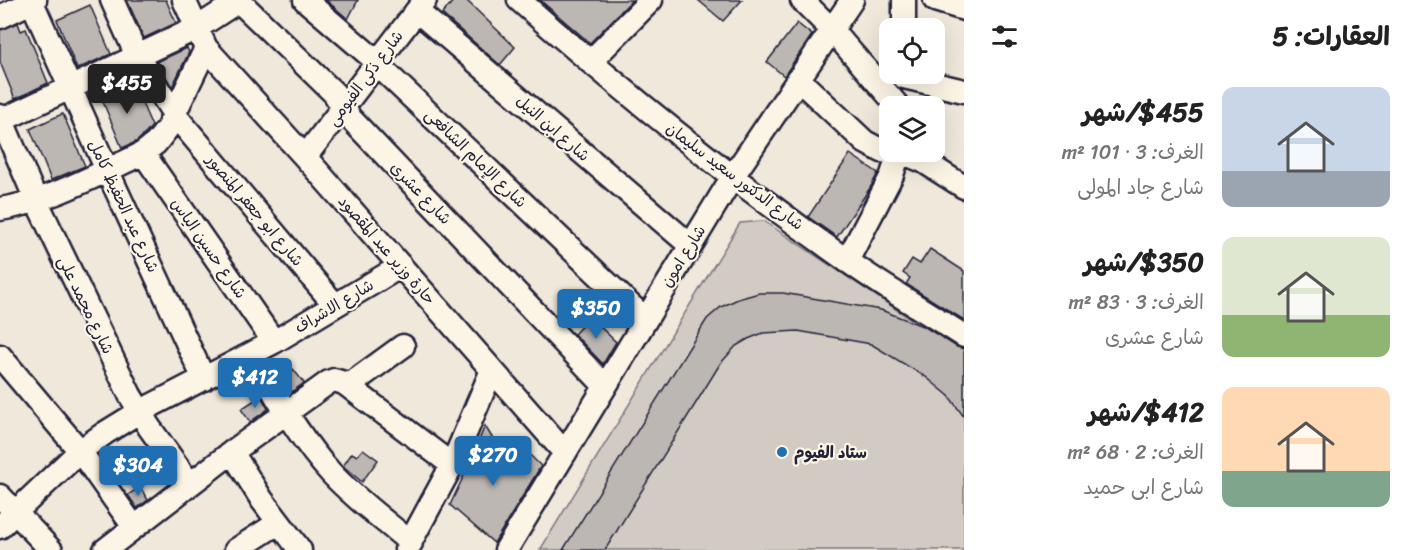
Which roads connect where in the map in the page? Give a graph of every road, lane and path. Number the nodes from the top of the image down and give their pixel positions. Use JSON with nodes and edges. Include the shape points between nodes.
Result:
{"nodes":[{"id":1,"x":33,"y":0,"type":"edge"},
{"id":2,"x":112,"y":0,"type":"edge"},
{"id":3,"x":184,"y":0,"type":"edge"},
{"id":4,"x":239,"y":0,"type":"edge"},
{"id":5,"x":305,"y":0,"type":"edge"},
{"id":6,"x":519,"y":0,"type":"edge"},
{"id":7,"x":651,"y":0,"type":"edge"},
{"id":8,"x":802,"y":0,"type":"edge"},
{"id":9,"x":852,"y":0,"type":"edge"},
{"id":10,"x":904,"y":0,"type":"edge"},
{"id":11,"x":935,"y":0,"type":"edge"},
{"id":12,"x":421,"y":5,"type":"edge"},
{"id":13,"x":964,"y":9,"type":"edge"},
{"id":14,"x":0,"y":16,"type":"edge"},
{"id":15,"x":904,"y":18,"type":"edge"},
{"id":16,"x":831,"y":28,"type":"junction"},
{"id":17,"x":202,"y":38,"type":"junction"},
{"id":18,"x":137,"y":56,"type":"junction"},
{"id":19,"x":377,"y":62,"type":"junction"},
{"id":20,"x":590,"y":63,"type":"junction"},
{"id":21,"x":798,"y":79,"type":"junction"},
{"id":22,"x":938,"y":84,"type":"edge"},
{"id":23,"x":70,"y":88,"type":"junction"},
{"id":24,"x":964,"y":91,"type":"edge"},
{"id":25,"x":891,"y":96,"type":"edge"},
{"id":26,"x":343,"y":107,"type":"junction"},
{"id":27,"x":174,"y":114,"type":"junction"},
{"id":28,"x":1,"y":119,"type":"edge"},
{"id":29,"x":879,"y":149,"type":"edge"},
{"id":30,"x":143,"y":153,"type":"junction"},
{"id":31,"x":305,"y":157,"type":"junction"},
{"id":32,"x":896,"y":162,"type":"edge"},
{"id":33,"x":925,"y":162,"type":"edge"},
{"id":34,"x":107,"y":170,"type":"junction"},
{"id":35,"x":733,"y":176,"type":"junction"},
{"id":36,"x":964,"y":187,"type":"edge"},
{"id":37,"x":36,"y":201,"type":"junction"},
{"id":38,"x":0,"y":209,"type":"edge"},
{"id":39,"x":690,"y":245,"type":"junction"},
{"id":40,"x":847,"y":261,"type":"junction"},
{"id":41,"x":401,"y":266,"type":"junction"},
{"id":42,"x":335,"y":306,"type":"junction"},
{"id":43,"x":645,"y":319,"type":"junction"},
{"id":44,"x":964,"y":336,"type":"edge"},
{"id":45,"x":274,"y":342,"type":"junction"},
{"id":46,"x":403,"y":346,"type":"dead end"},
{"id":47,"x":251,"y":354,"type":"junction"},
{"id":48,"x":0,"y":356,"type":"edge"},
{"id":49,"x":492,"y":370,"type":"junction"},
{"id":50,"x":204,"y":379,"type":"junction"},
{"id":51,"x":348,"y":386,"type":"junction"},
{"id":52,"x":604,"y":386,"type":"junction"},
{"id":53,"x":139,"y":412,"type":"junction"},
{"id":54,"x":287,"y":413,"type":"junction"},
{"id":55,"x":80,"y":451,"type":"junction"},
{"id":56,"x":232,"y":452,"type":"junction"},
{"id":57,"x":565,"y":453,"type":"junction"},
{"id":58,"x":452,"y":465,"type":"junction"},
{"id":59,"x":190,"y":484,"type":"junction"},
{"id":60,"x":0,"y":495,"type":"edge"},
{"id":61,"x":8,"y":520,"type":"edge"},
{"id":62,"x":278,"y":523,"type":"junction"},
{"id":63,"x":134,"y":527,"type":"junction"},
{"id":64,"x":409,"y":546,"type":"edge"},
{"id":65,"x":51,"y":550,"type":"edge"},
{"id":66,"x":105,"y":550,"type":"edge"},
{"id":67,"x":236,"y":550,"type":"edge"},
{"id":68,"x":300,"y":550,"type":"edge"},
{"id":69,"x":506,"y":550,"type":"edge"}],
"edges":[{"from":1,"to":14,"type":"street"},
{"from":1,"to":23,"type":"street","name":"شارع عبد الحفيظ كامل"},
{"from":2,"to":18,"type":"street","name":"شارع ابو جعفر المنصور"},
{"from":3,"to":17,"type":"street","name":"حارة وزير عبد المقصود"},
{"from":4,"to":17,"type":"street"},
{"from":4,"to":26,"type":"street","name":"شارع عشرى","via":[[334,93]]},
{"from":5,"to":19,"type":"street","name":"شارع الإمام الشافعى"},
{"from":6,"to":20,"type":"street","name":"شارع الدكتور سعيد سليمان"},
{"from":7,"to":20,"type":"street"},
{"from":8,"to":16,"type":"street"},
{"from":9,"to":16,"type":"street","name":"شارع امون"},
{"from":10,"to":15,"type":"street"},
{"from":11,"to":13,"type":"street"},
{"from":12,"to":19,"type":"street","name":"شارع ذكى الفيومى"},
{"from":12,"to":39,"type":"street","name":"شارع ابن النيل"},
{"from":16,"to":21,"type":"street","name":"شارع امون"},
{"from":16,"to":25,"type":"street"},
{"from":17,"to":18,"type":"street"},
{"from":17,"to":27,"type":"street"},
{"from":17,"to":31,"type":"street","name":"حارة وزير عبد المقصود"},
{"from":18,"to":23,"type":"street"},
{"from":18,"to":27,"type":"street","name":"شارع ابو جعفر المنصور"},
{"from":19,"to":26,"type":"street","name":"شارع ذكى الفيومى"},
{"from":19,"to":43,"type":"street","name":"شارع الإمام الشافعى"},
{"from":20,"to":35,"type":"street","name":"شارع الدكتور سعيد سليمان"},
{"from":21,"to":29,"type":"street","via":[[865,142]]},
{"from":21,"to":35,"type":"street","name":"شارع امون"},
{"from":22,"to":24,"type":"street"},
{"from":23,"to":28,"type":"street"},
{"from":23,"to":34,"type":"street","name":"شارع عبد الحفيظ كامل"},
{"from":26,"to":31,"type":"street","name":"شارع ذكى الفيومى"},
{"from":26,"to":52,"type":"street","name":"شارع عشرى"},
{"from":27,"to":30,"type":"street","via":[[156,143]]},
{"from":27,"to":42,"type":"street","name":"شارع ابو جعفر المنصور"},
{"from":28,"to":37,"type":"street","name":"شارع محمد على"},
{"from":30,"to":34,"type":"street"},
{"from":30,"to":45,"type":"street","name":"شارع حسين الياس"},
{"from":31,"to":41,"type":"street","name":"حارة وزير عبد المقصود"},
{"from":32,"to":40,"type":"street"},
{"from":33,"to":36,"type":"street"},
{"from":34,"to":37,"type":"street"},
{"from":34,"to":50,"type":"street","name":"شارع عبد الحفيظ كامل"},
{"from":35,"to":39,"type":"street","name":"شارع امون"},
{"from":35,"to":40,"type":"street","name":"شارع الدكتور سعيد سليمان"},
{"from":37,"to":38,"type":"street"},
{"from":37,"to":53,"type":"street","name":"شارع محمد على"},
{"from":39,"to":43,"type":"street","name":"شارع امون"},
{"from":40,"to":44,"type":"street","name":"شارع الدكتور سعيد سليمان"},
{"from":41,"to":42,"type":"street","name":"شارع الاشراف"},
{"from":41,"to":49,"type":"street","name":"حارة وزير عبد المقصود"},
{"from":42,"to":45,"type":"street","name":"شارع الاشراف"},
{"from":43,"to":52,"type":"street","name":"شارع امون"},
{"from":45,"to":47,"type":"street","name":"شارع الاشراف"},
{"from":46,"to":51,"type":"street"},
{"from":47,"to":50,"type":"street","name":"شارع الاشراف"},
{"from":47,"to":54,"type":"street"},
{"from":48,"to":55,"type":"street"},
{"from":49,"to":57,"type":"street","name":"حارة وزير عبد المقصود"},
{"from":49,"to":58,"type":"street"},
{"from":50,"to":53,"type":"street","name":"شارع الاشراف"},
{"from":51,"to":54,"type":"street","via":[[339,381],[329,382]]},
{"from":51,"to":58,"type":"street"},
{"from":52,"to":57,"type":"street","name":"شارع امون"},
{"from":53,"to":55,"type":"street","name":"شارع الاشراف"},
{"from":53,"to":59,"type":"street","name":"شارع محمد على"},
{"from":54,"to":56,"type":"street"},
{"from":54,"to":64,"type":"street","via":[[332,474]]},
{"from":55,"to":61,"type":"street","name":"شارع الاشراف"},
{"from":55,"to":63,"type":"street"},
{"from":56,"to":59,"type":"street"},
{"from":56,"to":62,"type":"street"},
{"from":57,"to":69,"type":"street","name":"شارع امون"},
{"from":58,"to":64,"type":"street"},
{"from":59,"to":63,"type":"street"},
{"from":60,"to":61,"type":"street"},
{"from":61,"to":65,"type":"street"},
{"from":62,"to":67,"type":"street"},
{"from":62,"to":68,"type":"street"},
{"from":63,"to":66,"type":"street"}]}
